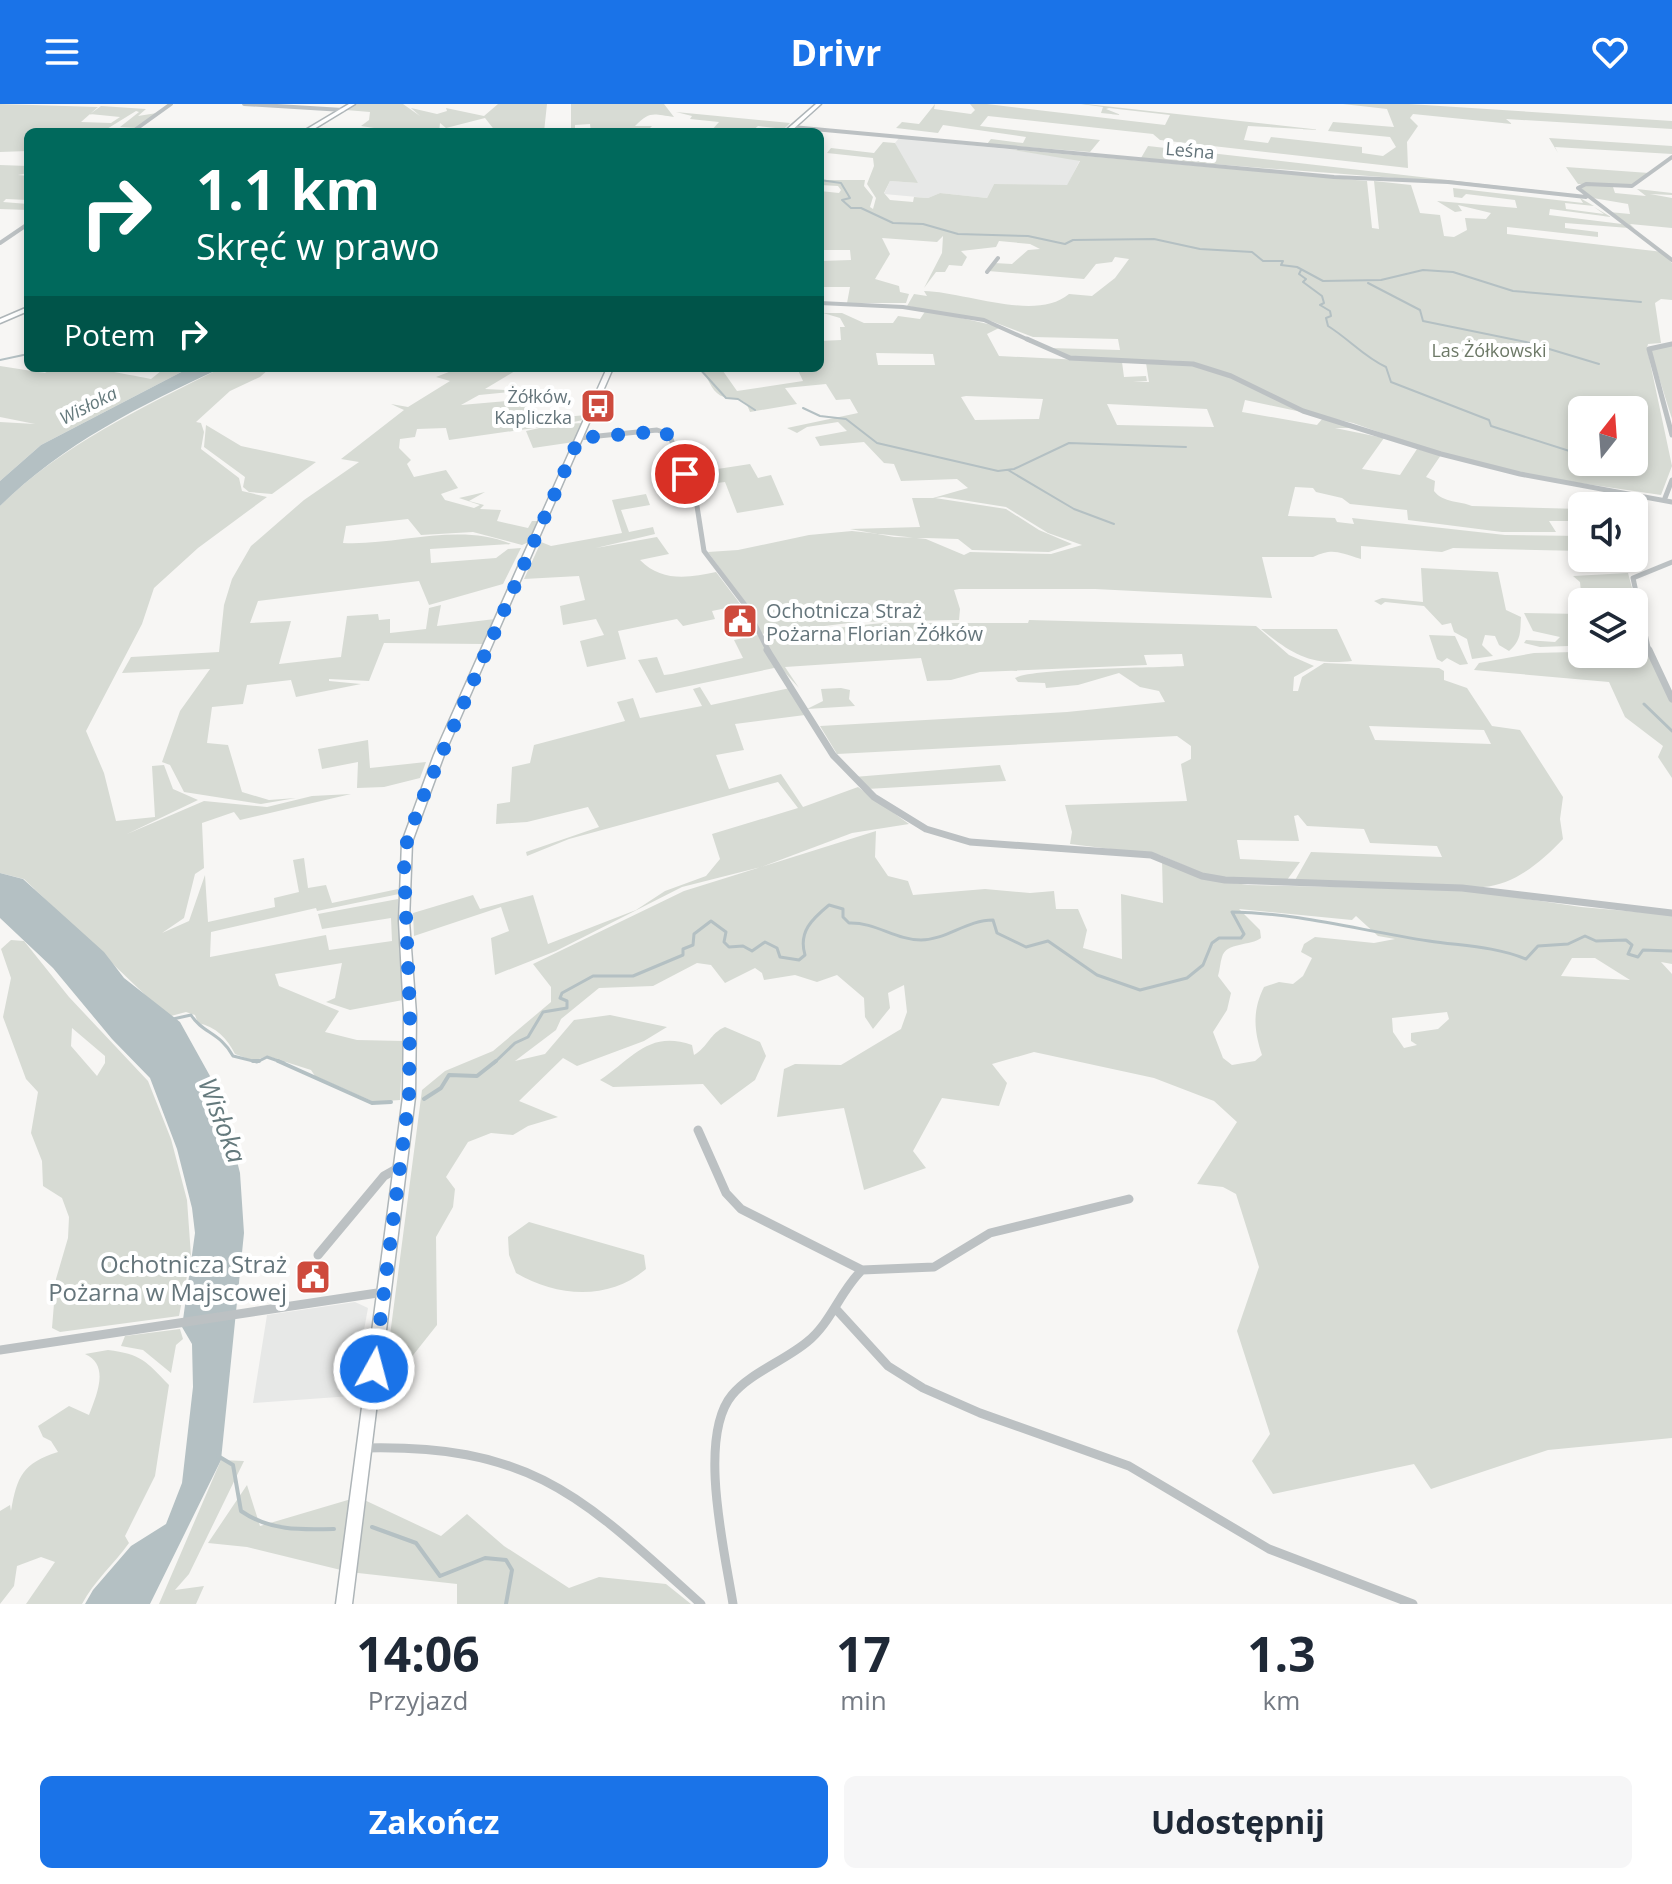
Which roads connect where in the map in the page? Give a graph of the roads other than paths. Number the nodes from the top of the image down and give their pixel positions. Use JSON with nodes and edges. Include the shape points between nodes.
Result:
{"nodes":[{"id":1,"x":171,"y":104,"type":"edge"},
{"id":2,"x":244,"y":104,"type":"edge"},
{"id":3,"x":353,"y":104,"type":"edge"},
{"id":4,"x":819,"y":104,"type":"edge"},
{"id":5,"x":343,"y":110,"type":"junction"},
{"id":6,"x":138,"y":128,"type":"edge"},
{"id":7,"x":312,"y":128,"type":"edge"},
{"id":8,"x":792,"y":128,"type":"edge"},
{"id":9,"x":824,"y":133,"type":"edge"},
{"id":10,"x":1671,"y":160,"type":"edge"},
{"id":11,"x":1586,"y":197,"type":"junction"},
{"id":12,"x":24,"y":227,"type":"edge"},
{"id":13,"x":0,"y":243,"type":"edge"},
{"id":14,"x":998,"y":258,"type":"dead end"},
{"id":15,"x":1672,"y":260,"type":"edge"},
{"id":16,"x":987,"y":272,"type":"dead end"},
{"id":17,"x":824,"y":303,"type":"edge"},
{"id":18,"x":24,"y":311,"type":"edge"},
{"id":19,"x":0,"y":321,"type":"edge"},
{"id":20,"x":1672,"y":344,"type":"edge"},
{"id":21,"x":608,"y":372,"type":"edge"},
{"id":22,"x":1672,"y":435,"type":"edge"},
{"id":23,"x":579,"y":438,"type":"junction"},
{"id":24,"x":1672,"y":480,"type":"edge"},
{"id":25,"x":1669,"y":500,"type":"edge"},
{"id":26,"x":1672,"y":562,"type":"edge"},
{"id":27,"x":1672,"y":699,"type":"edge"},
{"id":28,"x":1672,"y":913,"type":"edge"},
{"id":29,"x":698,"y":1130,"type":"dead end"},
{"id":30,"x":400,"y":1167,"type":"junction"},
{"id":31,"x":1129,"y":1199,"type":"dead end"},
{"id":32,"x":318,"y":1255,"type":"dead end"},
{"id":33,"x":862,"y":1270,"type":"junction"},
{"id":34,"x":384,"y":1292,"type":"junction"},
{"id":35,"x":835,"y":1308,"type":"junction"},
{"id":36,"x":0,"y":1350,"type":"edge"},
{"id":37,"x":364,"y":1448,"type":"junction"},
{"id":38,"x":344,"y":1604,"type":"edge"},
{"id":39,"x":701,"y":1604,"type":"edge"},
{"id":40,"x":733,"y":1604,"type":"edge"},
{"id":41,"x":1413,"y":1604,"type":"edge"}],
"edges":[{"from":1,"to":6,"type":"street"},
{"from":2,"to":5,"type":"street"},
{"from":3,"to":5,"type":"main road"},
{"from":4,"to":8,"type":"main road"},
{"from":5,"to":7,"type":"main road"},
{"from":9,"to":11,"type":"street","name":"Leśna"},
{"from":10,"to":11,"type":"street","via":[[1632,186],[1578,186]]},
{"from":11,"to":15,"type":"street"},
{"from":12,"to":13,"type":"street"},
{"from":14,"to":16,"type":"street"},
{"from":17,"to":25,"type":"street","via":[[903,307],[984,320],[1070,358],[1198,365],[1303,411],[1427,450],[1552,481]]},
{"from":18,"to":19,"type":"main road"},
{"from":20,"to":22,"type":"street","via":[[1649,349]]},
{"from":21,"to":23,"type":"main road"},
{"from":23,"to":28,"type":"street","via":[[657,430],[669,434],[697,506],[704,551],[745,605],[822,738],[874,797],[926,829],[970,842],[1151,855],[1225,880],[1462,888]]},
{"from":23,"to":30,"type":"main road","via":[[439,755],[407,842],[409,1097]]},
{"from":24,"to":25,"type":"street"},
{"from":26,"to":27,"type":"street","via":[[1633,578],[1650,657]]},
{"from":29,"to":33,"type":"street","via":[[726,1193],[741,1209]]},
{"from":30,"to":32,"type":"street","via":[[384,1176]]},
{"from":30,"to":34,"type":"main road"},
{"from":31,"to":33,"type":"street","via":[[990,1233],[934,1267]]},
{"from":33,"to":35,"type":"street"},
{"from":34,"to":36,"type":"street"},
{"from":34,"to":37,"type":"main road"},
{"from":35,"to":40,"type":"street","via":[[809,1341],[745,1383],[722,1410],[713,1471]]},
{"from":35,"to":41,"type":"street","via":[[898,1374],[1134,1468],[1274,1551]]},
{"from":37,"to":38,"type":"main road"},
{"from":37,"to":39,"type":"street","via":[[484,1456],[530,1471],[582,1500]]}]}
